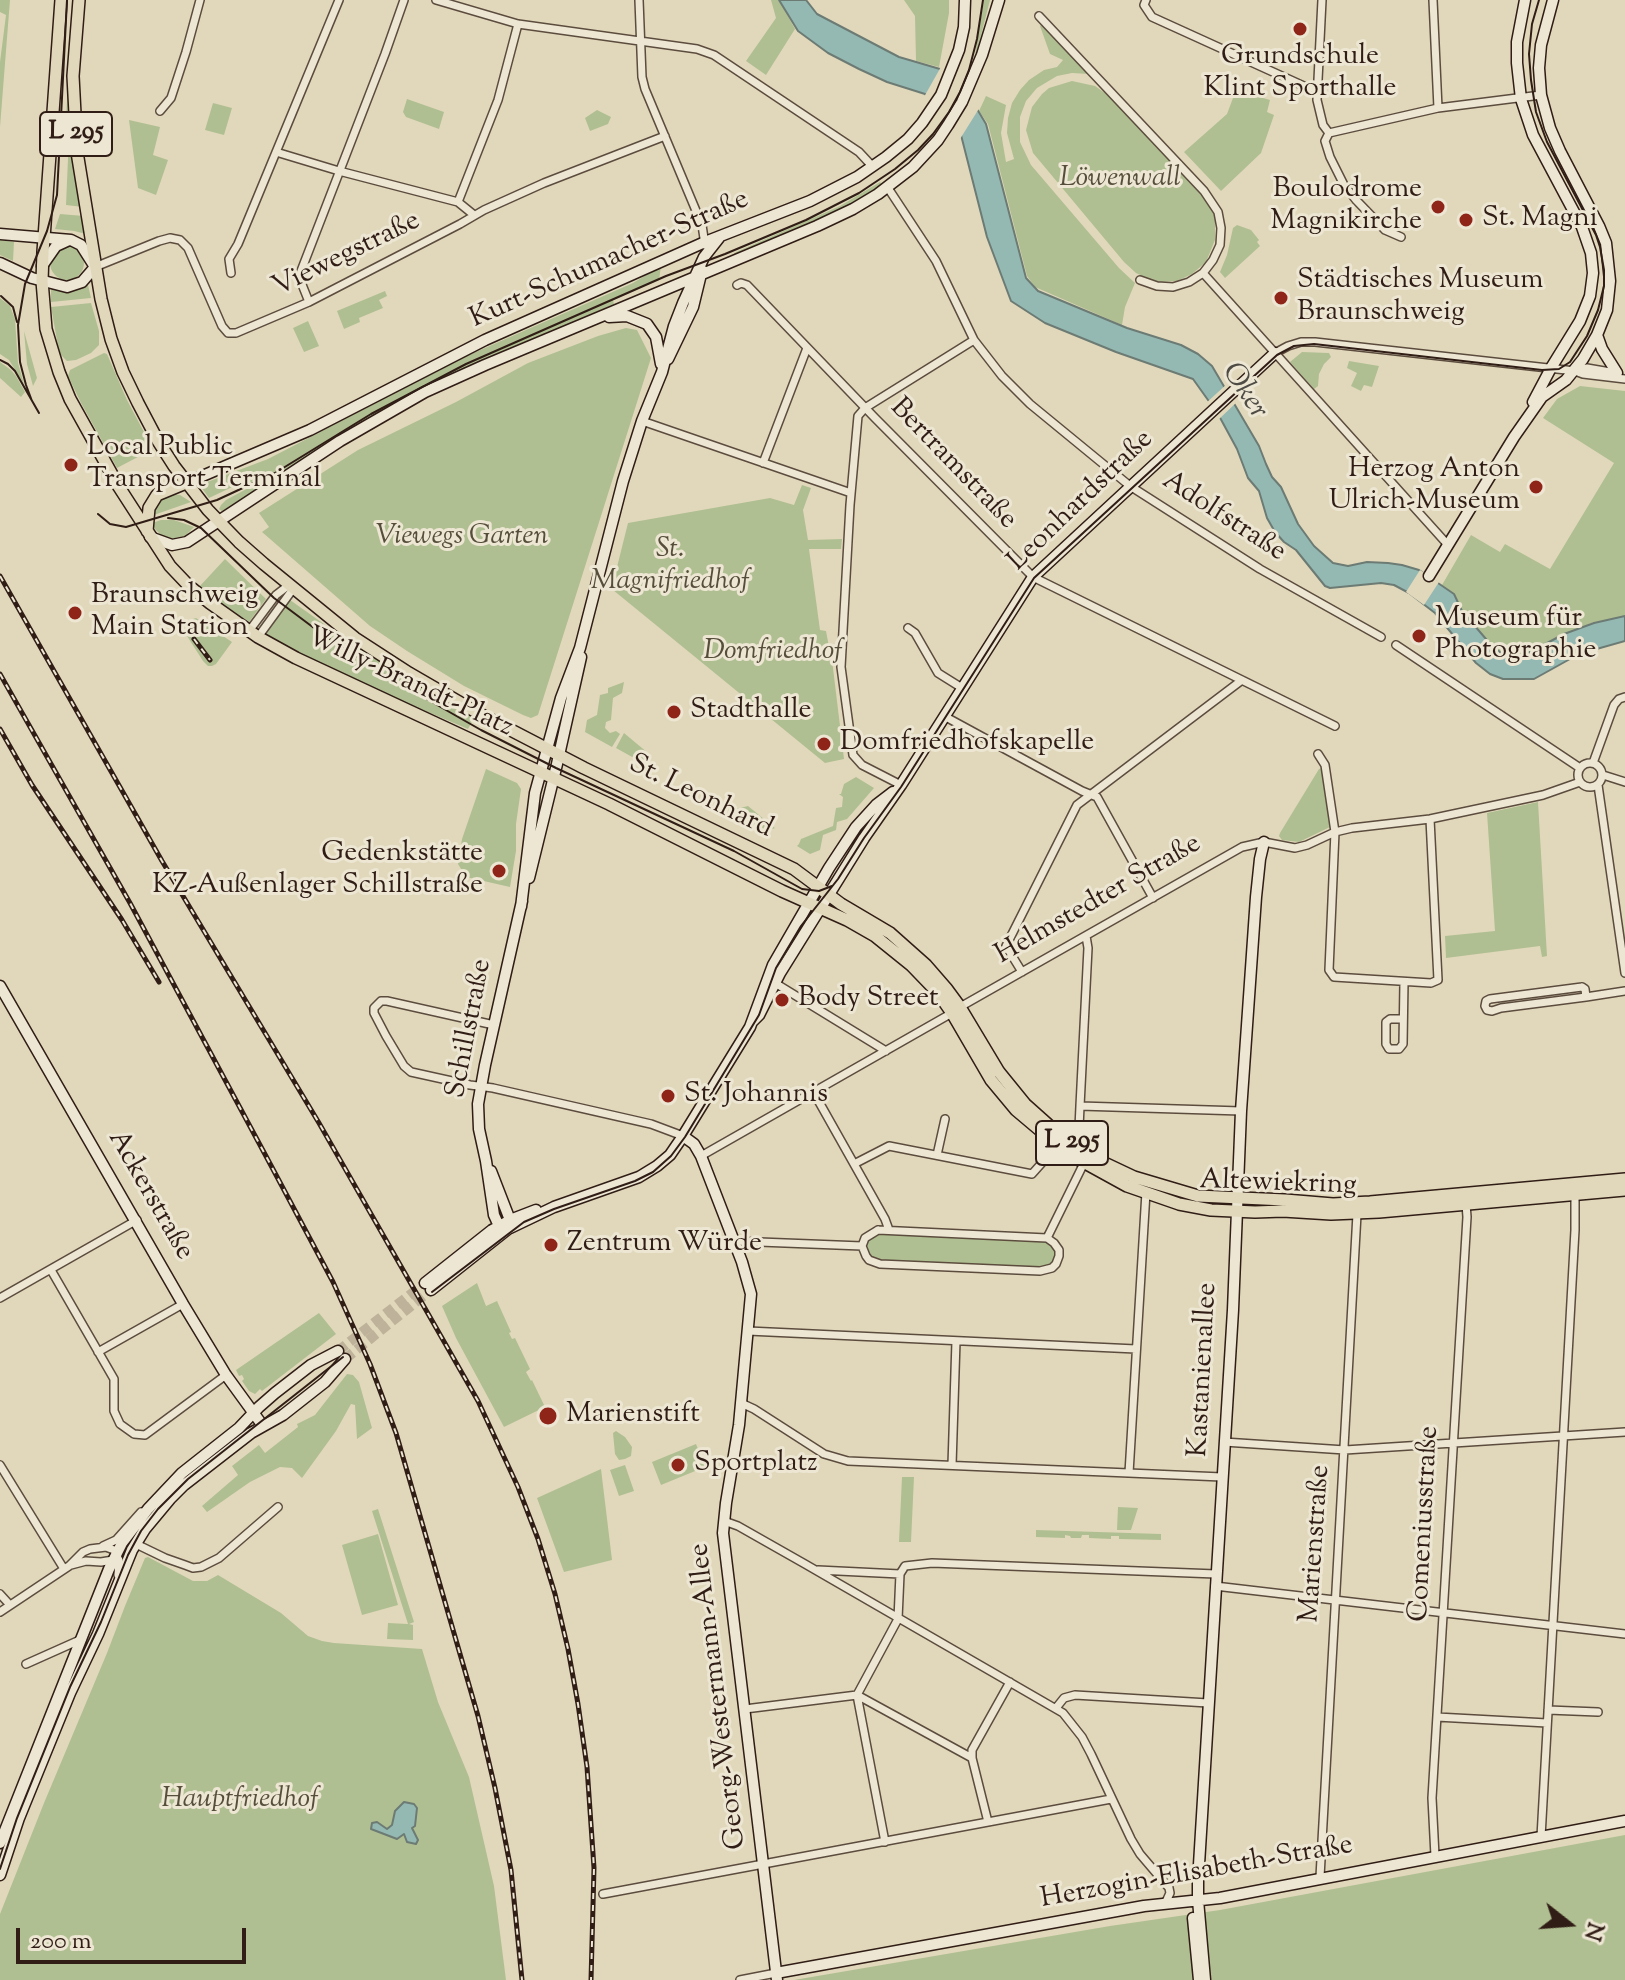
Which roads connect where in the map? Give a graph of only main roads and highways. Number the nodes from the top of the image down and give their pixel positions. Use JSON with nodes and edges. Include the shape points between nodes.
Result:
{"nodes":[{"id":1,"x":61,"y":0,"type":"edge"},
{"id":2,"x":79,"y":0,"type":"edge"},
{"id":3,"x":186,"y":483,"type":"junction"},
{"id":4,"x":148,"y":534,"type":"junction"},
{"id":5,"x":559,"y":755,"type":"joint"},
{"id":6,"x":553,"y":779,"type":"joint"},
{"id":7,"x":818,"y":887,"type":"joint"},
{"id":8,"x":815,"y":906,"type":"joint"},
{"id":9,"x":956,"y":1010,"type":"junction"},
{"id":10,"x":1625,"y":1179,"type":"edge"},
{"id":11,"x":1625,"y":1190,"type":"edge"},
{"id":12,"x":1466,"y":1199,"type":"junction"}],
"edges":[{"from":1,"to":4,"type":"main road","name":"Willy-Brandt-Platz","number":"L 295","via":[[42,266],[46,329],[70,399]]},
{"from":2,"to":3,"type":"main road","name":"Willy-Brandt-Platz","number":"L 295","via":[[75,127],[103,309],[141,411]]},
{"from":3,"to":4,"type":"main road","via":[[157,495],[149,508]]},
{"from":3,"to":5,"type":"main road","name":"Willy-Brandt-Platz","number":"L 295","via":[[242,545],[375,652]]},
{"from":4,"to":6,"type":"main road","name":"Willy-Brandt-Platz","number":"L 295","via":[[189,586],[253,634]]},
{"from":5,"to":7,"type":"main road","name":"St. Leonhard","number":"L 295","via":[[794,869]]},
{"from":6,"to":8,"type":"main road","name":"St. Leonhard","number":"L 295"},
{"from":7,"to":9,"type":"main road","name":"Altewiekring","number":"L 295","via":[[897,939],[931,970]]},
{"from":8,"to":9,"type":"main road","name":"Altewiekring","number":"L 295","via":[[892,948]]},
{"from":9,"to":12,"type":"main road","name":"Altewiekring","number":"L 295","via":[[1037,1115],[1074,1145],[1154,1184],[1198,1196],[1344,1204]]},
{"from":9,"to":12,"type":"main road","name":"Altewiekring","number":"L 295","via":[[978,1060],[1004,1098],[1053,1151],[1127,1186],[1195,1207],[1238,1211],[1357,1214]]},
{"from":10,"to":12,"type":"main road","name":"Altewiekring","number":"L 295"},
{"from":11,"to":12,"type":"main road","name":"Altewiekring","number":"L 295"}]}
